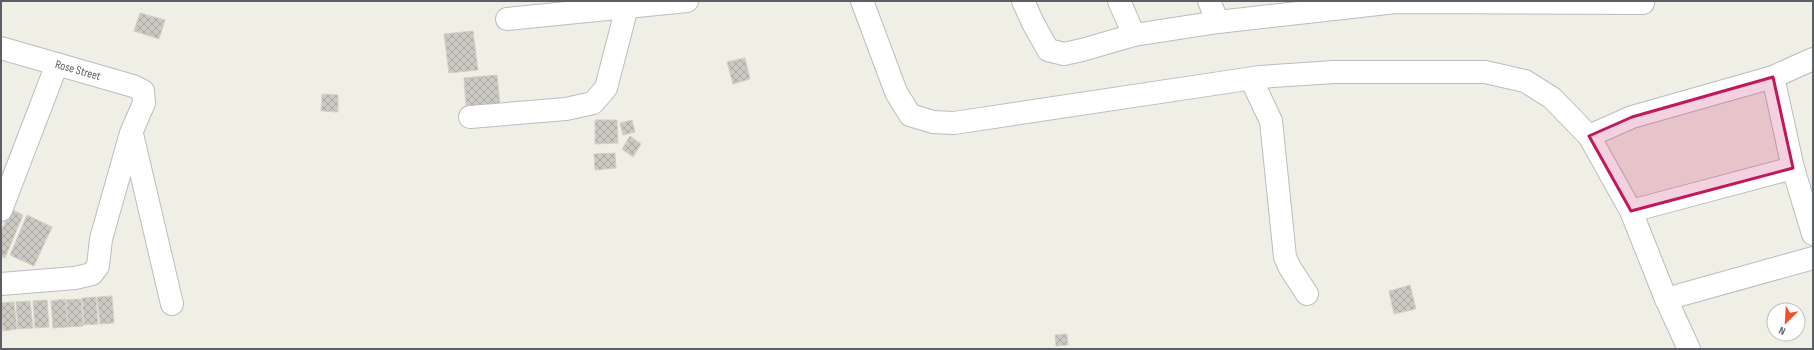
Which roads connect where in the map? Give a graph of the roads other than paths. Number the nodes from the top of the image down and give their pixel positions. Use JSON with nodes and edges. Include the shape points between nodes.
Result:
{"nodes":[{"id":1,"x":686,"y":1,"type":"edge"},
{"id":2,"x":862,"y":1,"type":"edge"},
{"id":3,"x":1023,"y":1,"type":"edge"},
{"id":4,"x":1119,"y":1,"type":"edge"},
{"id":5,"x":1209,"y":1,"type":"edge"},
{"id":6,"x":1578,"y":1,"type":"edge"},
{"id":7,"x":1396,"y":2,"type":"edge"},
{"id":8,"x":1495,"y":2,"type":"edge"},
{"id":9,"x":1643,"y":3,"type":"dead end"},
{"id":10,"x":627,"y":7,"type":"junction"},
{"id":11,"x":1303,"y":7,"type":"edge"},
{"id":12,"x":507,"y":19,"type":"dead end"},
{"id":13,"x":1218,"y":22,"type":"junction"},
{"id":14,"x":1134,"y":35,"type":"junction"},
{"id":15,"x":1,"y":48,"type":"edge"},
{"id":16,"x":1813,"y":59,"type":"edge"},
{"id":17,"x":57,"y":64,"type":"junction"},
{"id":18,"x":1773,"y":77,"type":"junction"},
{"id":19,"x":1251,"y":79,"type":"junction"},
{"id":20,"x":470,"y":117,"type":"dead end"},
{"id":21,"x":132,"y":133,"type":"junction"},
{"id":22,"x":1589,"y":136,"type":"junction"},
{"id":23,"x":1793,"y":168,"type":"junction"},
{"id":24,"x":1,"y":210,"type":"edge"},
{"id":25,"x":1630,"y":212,"type":"junction"},
{"id":26,"x":1813,"y":234,"type":"edge"},
{"id":27,"x":1813,"y":258,"type":"edge"},
{"id":28,"x":1,"y":284,"type":"edge"},
{"id":29,"x":1307,"y":294,"type":"dead end"},
{"id":30,"x":1666,"y":299,"type":"junction"},
{"id":31,"x":172,"y":304,"type":"dead end"},
{"id":32,"x":1690,"y":349,"type":"edge"}],
"edges":[{"from":1,"to":10,"type":"street"},
{"from":2,"to":19,"type":"street","via":[[896,92],[910,115],[933,122],[954,124]]},
{"from":3,"to":14,"type":"street","via":[[1048,50],[1064,54]]},
{"from":4,"to":14,"type":"street"},
{"from":5,"to":13,"type":"street"},
{"from":6,"to":8,"type":"street"},
{"from":6,"to":9,"type":"street"},
{"from":7,"to":8,"type":"street"},
{"from":7,"to":11,"type":"street"},
{"from":10,"to":12,"type":"street"},
{"from":10,"to":20,"type":"street","via":[[606,88],[593,103],[566,109]]},
{"from":11,"to":13,"type":"street"},
{"from":13,"to":14,"type":"street"},
{"from":15,"to":17,"type":"street","name":"Rose Street"},
{"from":16,"to":18,"type":"street"},
{"from":17,"to":21,"type":"street","name":"Rose Street","via":[[134,86],[143,91],[144,103]]},
{"from":17,"to":24,"type":"street"},
{"from":18,"to":22,"type":"street","via":[[1632,117]]},
{"from":18,"to":23,"type":"street"},
{"from":19,"to":22,"type":"street","via":[[1334,72],[1485,72],[1525,81],[1552,98]]},
{"from":19,"to":29,"type":"street","via":[[1272,121],[1285,257]]},
{"from":21,"to":28,"type":"street","via":[[102,239],[98,266],[92,274],[75,278]]},
{"from":21,"to":31,"type":"street"},
{"from":22,"to":25,"type":"street"},
{"from":23,"to":25,"type":"street"},
{"from":23,"to":26,"type":"street"},
{"from":25,"to":30,"type":"street"},
{"from":27,"to":30,"type":"street"},
{"from":30,"to":32,"type":"street"}]}
